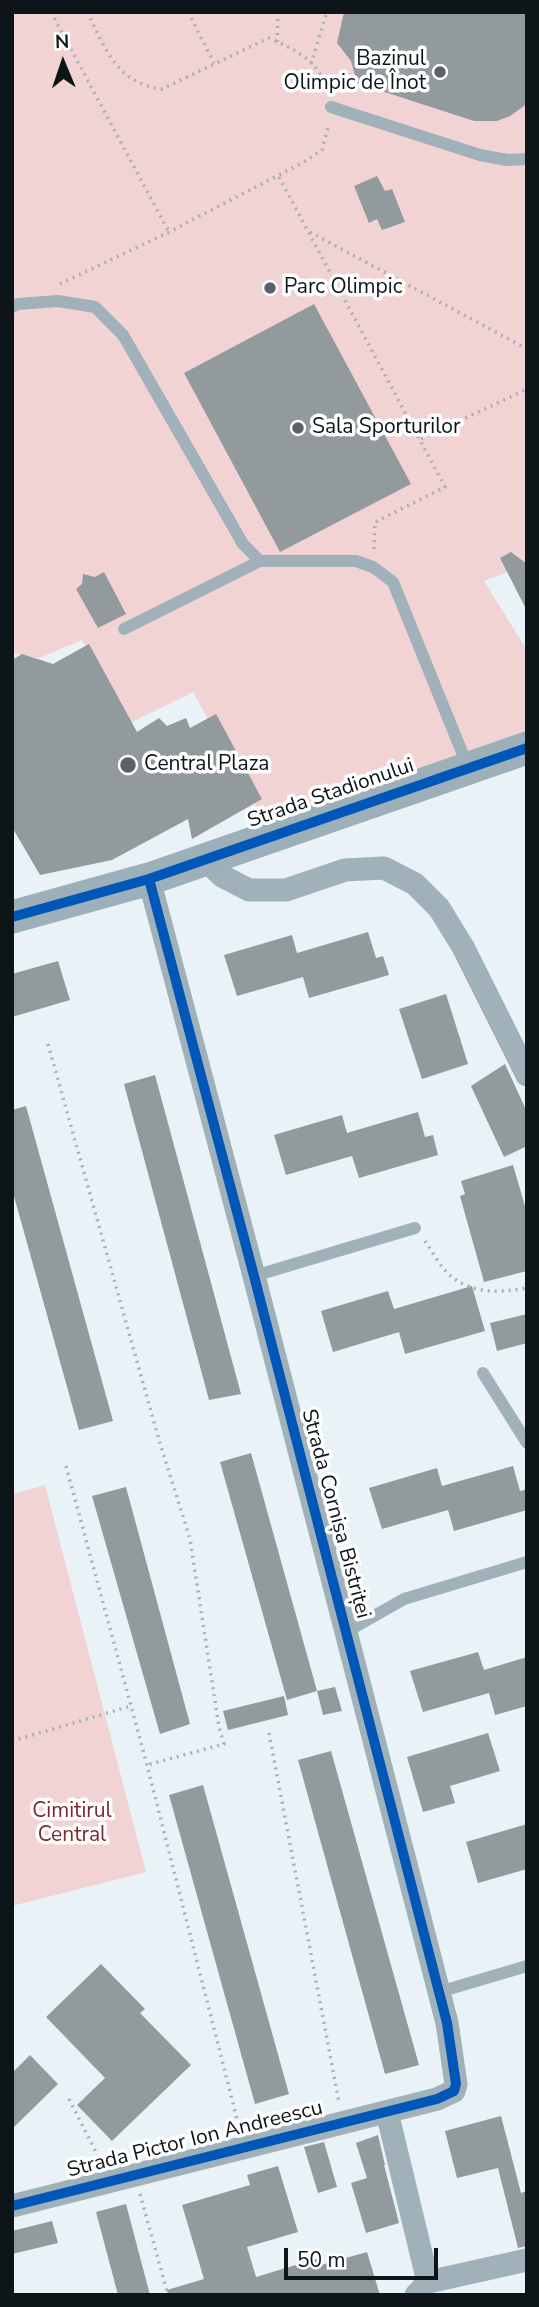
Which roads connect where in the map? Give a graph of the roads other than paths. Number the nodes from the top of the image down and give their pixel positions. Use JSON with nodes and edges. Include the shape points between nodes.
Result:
{"nodes":[{"id":1,"x":331,"y":107,"type":"road end"},
{"id":2,"x":527,"y":159,"type":"edge"},
{"id":3,"x":12,"y":307,"type":"edge"},
{"id":4,"x":260,"y":561,"type":"junction"},
{"id":5,"x":124,"y":629,"type":"dead end"},
{"id":6,"x":527,"y":748,"type":"edge"},
{"id":7,"x":468,"y":767,"type":"junction"},
{"id":8,"x":205,"y":860,"type":"junction"},
{"id":9,"x":149,"y":879,"type":"junction"},
{"id":10,"x":12,"y":917,"type":"edge"},
{"id":11,"x":527,"y":1075,"type":"edge"},
{"id":12,"x":415,"y":1228,"type":"road end"},
{"id":13,"x":254,"y":1276,"type":"junction"},
{"id":14,"x":483,"y":1373,"type":"dead end"},
{"id":15,"x":527,"y":1443,"type":"edge"},
{"id":16,"x":527,"y":1562,"type":"edge"},
{"id":17,"x":346,"y":1632,"type":"junction"},
{"id":18,"x":527,"y":1966,"type":"edge"},
{"id":19,"x":439,"y":1992,"type":"junction"},
{"id":20,"x":387,"y":2112,"type":"junction"},
{"id":21,"x":12,"y":2206,"type":"edge"},
{"id":22,"x":527,"y":2260,"type":"edge"},
{"id":23,"x":422,"y":2288,"type":"edge"}],
"edges":[{"from":1,"to":2,"type":"lane","via":[[480,155]]},
{"from":3,"to":4,"type":"lane","via":[[58,301],[96,307],[122,335],[243,544]]},
{"from":4,"to":5,"type":"lane"},
{"from":4,"to":7,"type":"lane","via":[[356,561],[393,582]]},
{"from":6,"to":7,"type":"street","name":"Strada Stadionului"},
{"from":7,"to":8,"type":"street","name":"Strada Stadionului"},
{"from":8,"to":9,"type":"street","name":"Strada Stadionului"},
{"from":8,"to":11,"type":"street","via":[[248,890],[286,890],[345,870],[384,868],[415,884],[439,908],[463,947]]},
{"from":9,"to":10,"type":"street","name":"Strada Stadionului"},
{"from":9,"to":13,"type":"street","name":"Strada Cornișa Bistriței"},
{"from":12,"to":13,"type":"lane"},
{"from":13,"to":17,"type":"street","name":"Strada Cornișa Bistriței"},
{"from":14,"to":15,"type":"lane"},
{"from":16,"to":17,"type":"lane","via":[[404,1598]]},
{"from":17,"to":19,"type":"street","name":"Strada Cornișa Bistriței"},
{"from":18,"to":19,"type":"lane"},
{"from":19,"to":20,"type":"street","name":"Strada Cornișa Bistriței","via":[[454,2060],[454,2091]]},
{"from":20,"to":21,"type":"street","name":"Strada Pictor Ion Andreescu"},
{"from":20,"to":23,"type":"street"},
{"from":22,"to":23,"type":"street"}]}
